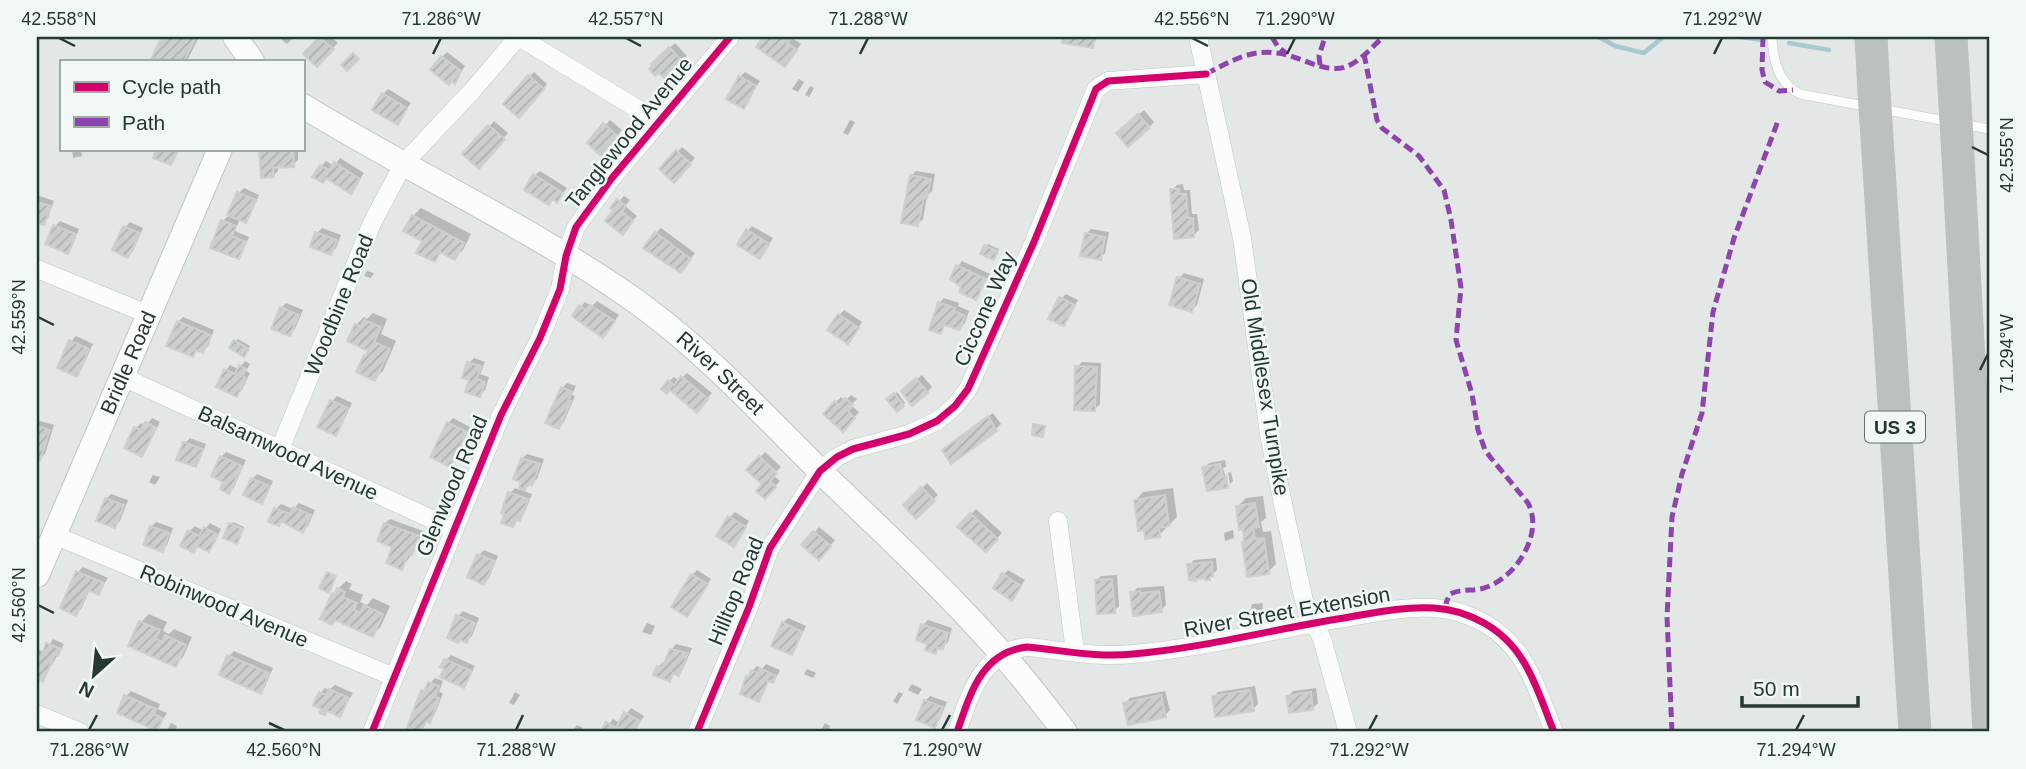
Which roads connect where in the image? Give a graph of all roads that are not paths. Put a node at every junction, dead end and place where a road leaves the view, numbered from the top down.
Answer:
1 (235, 37) edge
2 (519, 37) edge
3 (730, 37) edge
4 (1198, 37) edge
5 (1772, 37) edge
6 (1871, 37) edge
7 (1951, 37) edge
8 (251, 60) edge
9 (1206, 74) junction
10 (304, 107) edge
11 (659, 122) junction
12 (1989, 129) edge
13 (220, 150) edge
14 (404, 163) junction
15 (566, 256) junction
16 (37, 269) edge
17 (150, 315) junction
18 (123, 377) junction
19 (280, 449) junction
20 (820, 471) junction
21 (1058, 521) dead end
22 (453, 529) junction
23 (54, 535) junction
24 (37, 575) edge
25 (1312, 623) junction
26 (1075, 652) junction
27 (1002, 654) junction
28 (394, 677) junction
29 (37, 714) edge
30 (80, 732) edge
31 (372, 732) edge
32 (697, 732) edge
33 (957, 732) edge
34 (1065, 732) edge
35 (1348, 732) edge
36 (1554, 732) edge
37 (1915, 732) edge
38 (1989, 732) edge

1 - 8 main road
2 - 11 street
2 - 14 street, Woodbine Road
3 - 11 street, Tanglewood Avenue
4 - 9 street, Old Middlesex Turnpike
5 - 12 lane
6 - 37 highway, US 3
7 - 38 highway, bridge
9 - 20 street, Ciccone Way
9 - 25 street, Old Middlesex Turnpike
10 - 14 main road, River Street
11 - 15 street, Tanglewood Avenue
13 - 17 main road, Bridle Road
14 - 15 main road, River Street
14 - 19 street, Woodbine Road
15 - 20 main road, River Street
15 - 22 street, Glenwood Road
16 - 17 street
17 - 18 main road, Bridle Road
18 - 19 street, Balsamwood Avenue
18 - 23 main road, Bridle Road
19 - 22 street, Balsamwood Avenue
20 - 27 main road, River Street
20 - 32 street, Hilltop Road
21 - 26 street
22 - 28 street, Glenwood Road
23 - 24 main road, Bridle Road
23 - 28 street, Robinwood Avenue
25 - 26 street, River Street Extension
25 - 35 street, Old Middlesex Turnpike
25 - 36 street, River Street Extension
26 - 27 street, River Street Extension
27 - 33 street
27 - 34 main road, River Street
28 - 31 street, Glenwood Road
29 - 30 street

